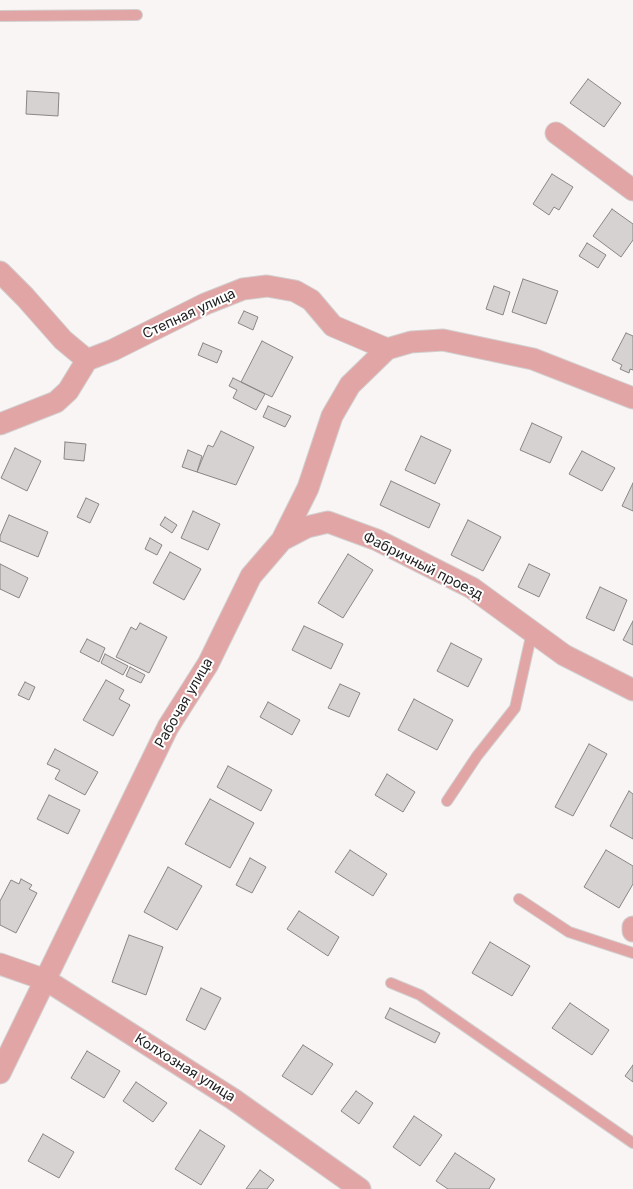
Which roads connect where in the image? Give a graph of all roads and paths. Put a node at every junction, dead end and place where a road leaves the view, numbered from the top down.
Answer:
1 (137, 15) dead end
2 (0, 16) edge
3 (556, 133) dead end
4 (633, 190) edge
5 (0, 272) edge
6 (387, 350) junction
7 (87, 360) junction
8 (633, 398) edge
9 (0, 424) edge
10 (282, 540) junction
11 (532, 632) junction
12 (633, 690) edge
13 (447, 801) dead end
14 (519, 899) dead end
15 (633, 953) edge
16 (0, 964) edge
17 (46, 980) junction
18 (391, 983) dead end
19 (0, 1073) edge
20 (633, 1143) edge
21 (360, 1189) edge

1 - 2 lane
3 - 4 street
5 - 7 street
6 - 7 street, Степная улица
6 - 8 street
6 - 10 street, Рабочая улица
7 - 9 street
10 - 11 street, Фабричный проезд
10 - 17 street, Рабочая улица
11 - 12 street, Фабричный проезд
11 - 13 lane
14 - 15 lane
16 - 17 street, Колхозная улица
17 - 19 street, Рабочая улица
17 - 21 street, Колхозная улица
18 - 20 lane

